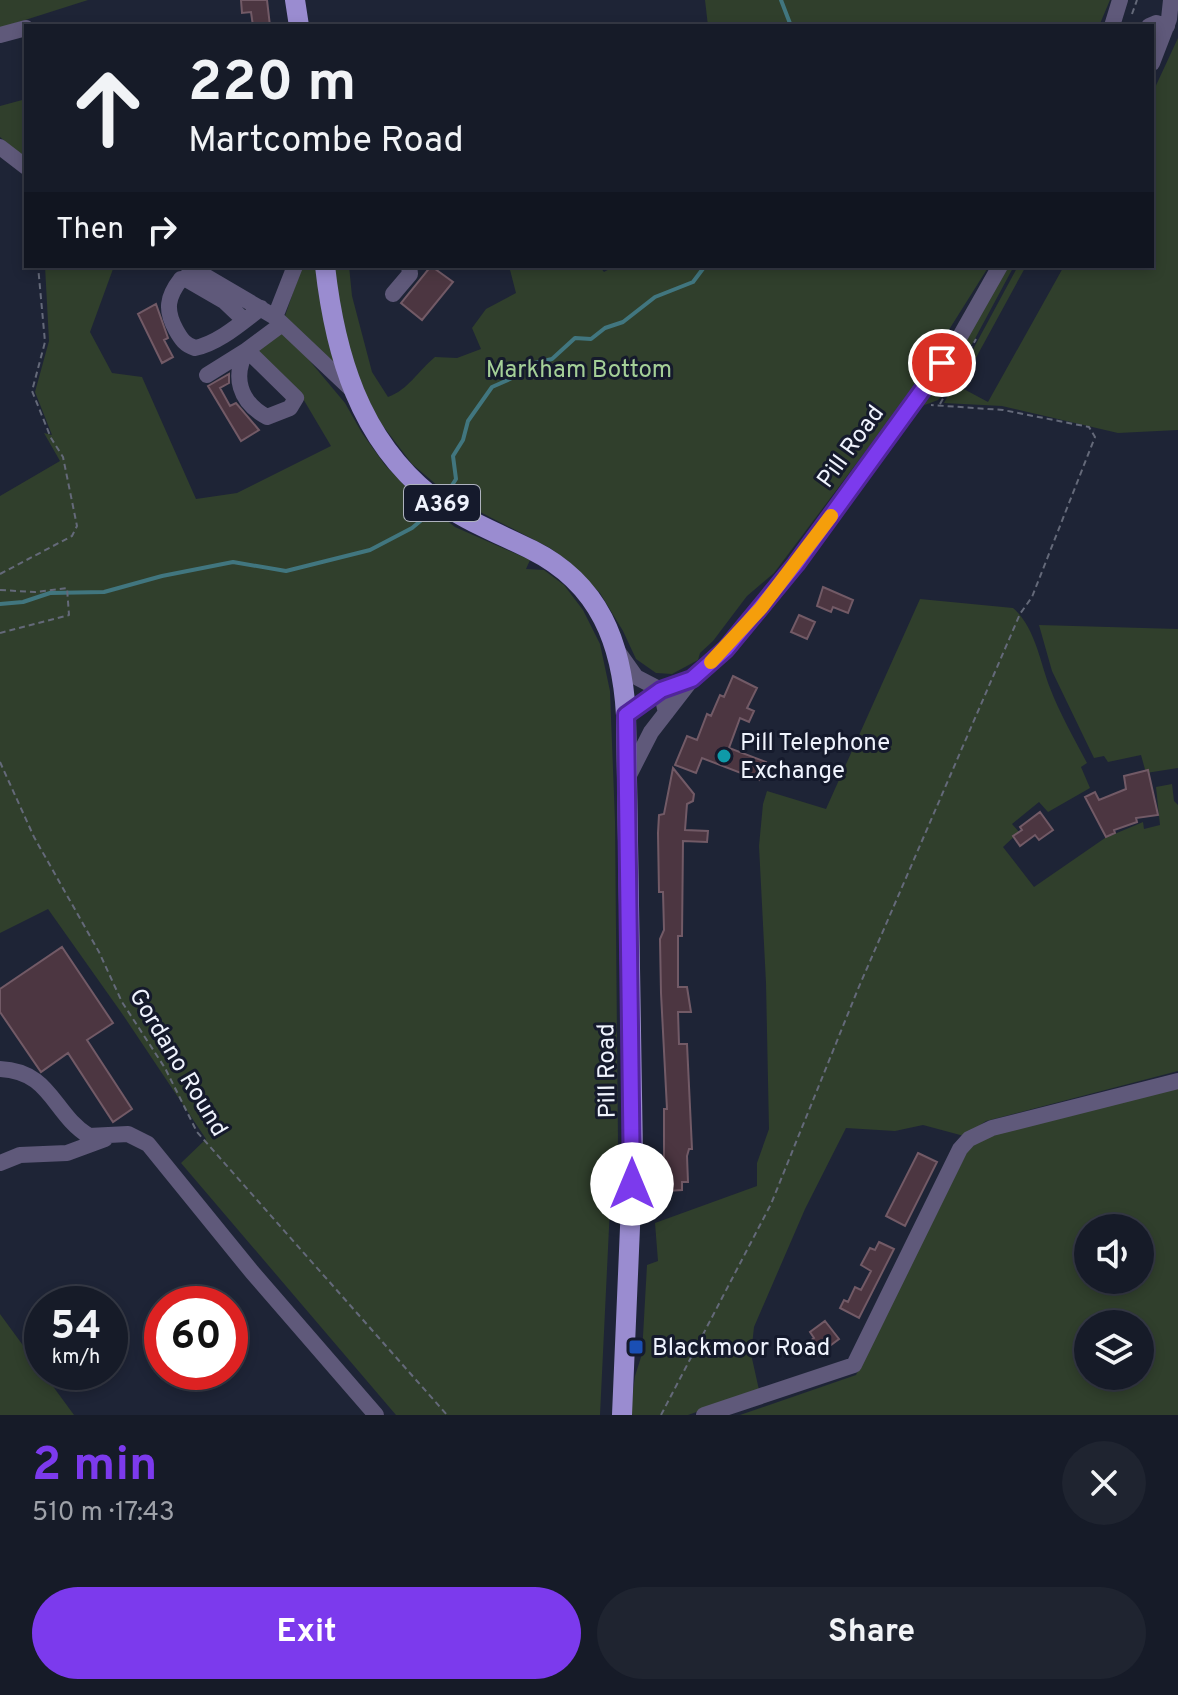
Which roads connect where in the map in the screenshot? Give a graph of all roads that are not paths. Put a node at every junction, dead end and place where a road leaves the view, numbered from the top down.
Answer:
1 (295, 0) edge
2 (1120, 0) edge
3 (1171, 0) edge
4 (299, 24) edge
5 (1113, 24) edge
6 (1154, 24) edge
7 (1167, 26) junction
8 (24, 29) edge
9 (0, 35) edge
10 (1154, 58) edge
11 (0, 147) edge
12 (24, 165) edge
13 (191, 268) edge
14 (294, 268) edge
15 (325, 268) edge
16 (409, 268) edge
17 (999, 268) edge
18 (393, 294) dead end
19 (273, 316) junction
20 (244, 320) junction
21 (207, 375) dead end
22 (351, 389) junction
23 (619, 653) junction
24 (692, 679) junction
25 (661, 690) junction
26 (666, 713) junction
27 (626, 722) junction
28 (651, 732) junction
29 (627, 779) junction
30 (0, 1069) edge
31 (1178, 1081) edge
32 (114, 1135) junction
33 (0, 1163) edge
34 (376, 1415) edge
35 (622, 1415) edge
36 (704, 1415) edge

1 - 4 main road
2 - 5 street
3 - 7 street
6 - 7 street
7 - 10 street
8 - 9 street
11 - 12 street
13 - 19 street
14 - 19 street
15 - 22 main road, A369
16 - 18 street
17 - 24 street, Pill Road
19 - 20 street
19 - 21 street
19 - 22 street
20 - 20 street
22 - 23 main road, A369
23 - 25 street
23 - 27 main road, A369
24 - 25 street, Pill Road
24 - 26 street, Pill Road
25 - 26 street
25 - 27 street, Pill Road
26 - 28 street, Pill Road
27 - 28 street
27 - 29 main road, A369
28 - 29 street, Pill Road
29 - 35 main road, Pill Road / A369
30 - 32 street
31 - 36 street
32 - 33 street
32 - 34 street

